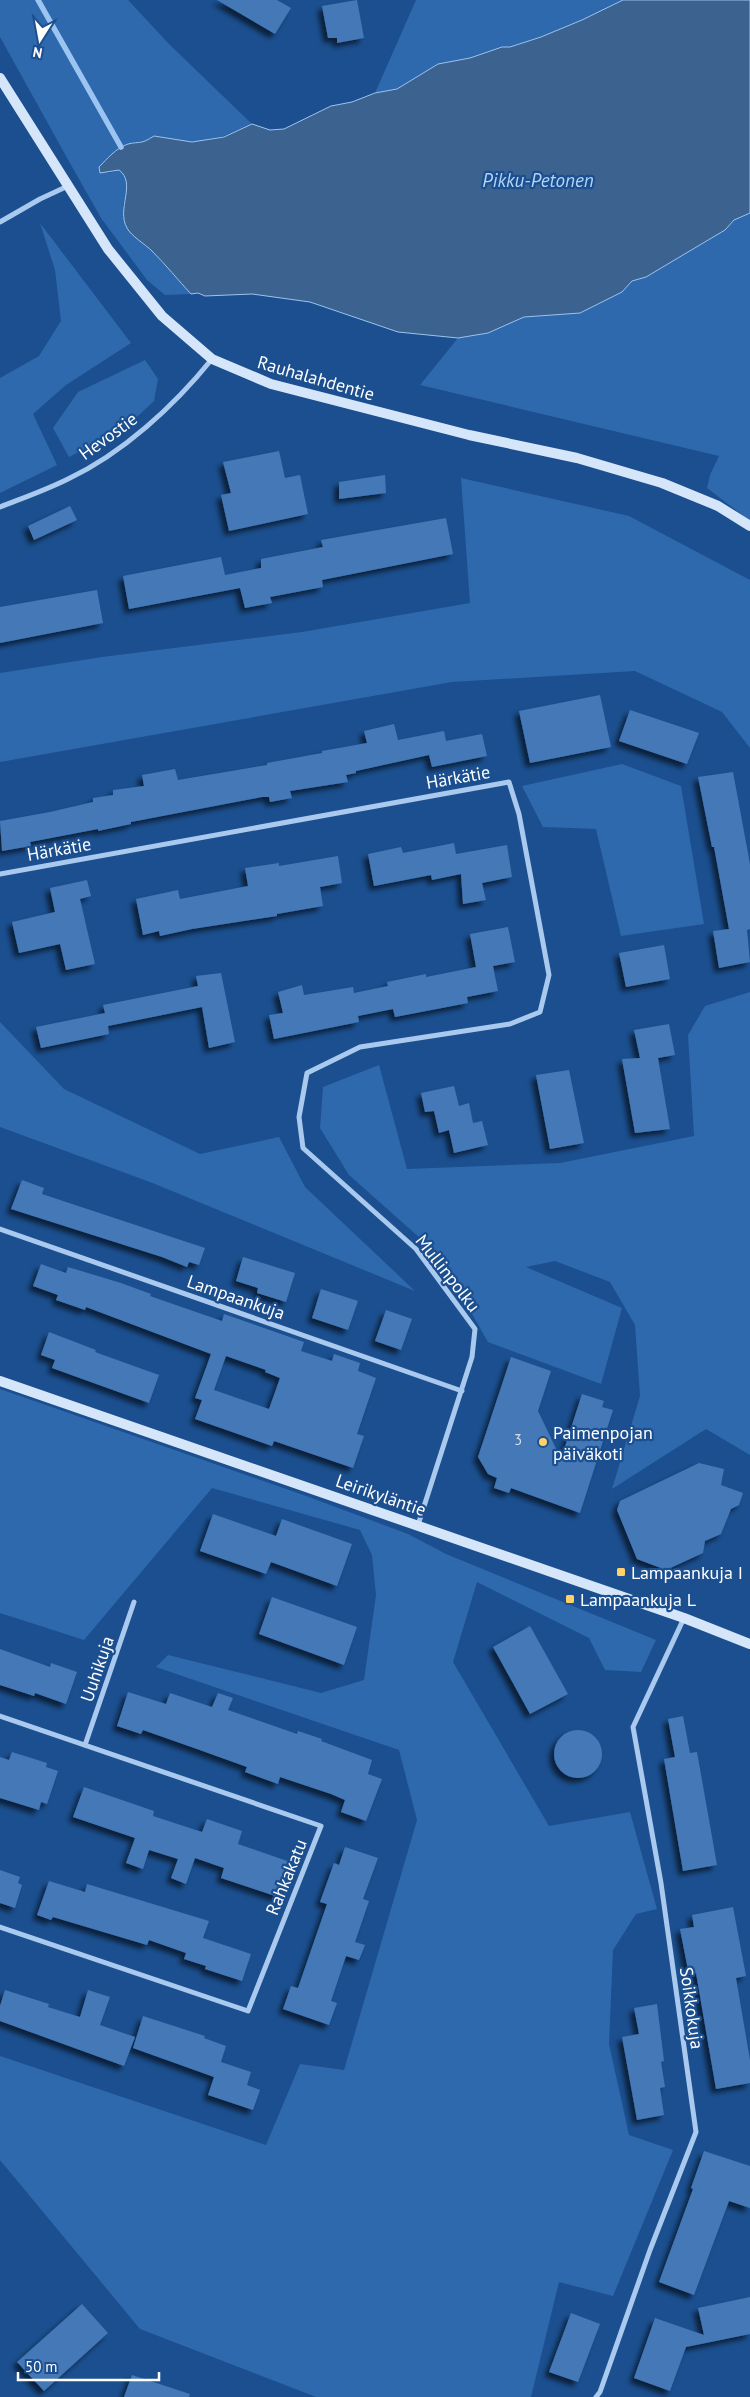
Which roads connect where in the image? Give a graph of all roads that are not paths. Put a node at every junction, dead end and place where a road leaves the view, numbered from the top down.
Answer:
1 (0, 78) edge
2 (68, 186) junction
3 (0, 222) edge
4 (212, 359) junction
5 (0, 507) edge
6 (750, 526) edge
7 (0, 874) edge
8 (307, 1073) joint
9 (0, 1229) edge
10 (0, 1381) edge
11 (462, 1391) junction
12 (418, 1525) junction
13 (134, 1602) dead end
14 (684, 1618) junction
15 (750, 1644) edge
16 (0, 1716) edge
17 (85, 1745) junction
18 (0, 1927) edge
19 (596, 2397) edge

1 - 2 main road, Rauhalahdentie
2 - 3 street
2 - 4 main road, Rauhalahdentie
4 - 5 street, Hevostie
4 - 6 main road, Rauhalahdentie
7 - 8 street, Härkätie
8 - 11 street, Mullinpolku
9 - 11 street, Lampaankuja
10 - 12 main road, Leirikyläntie
11 - 12 street, Mullinpolku
12 - 14 main road, Leirikyläntie
13 - 17 street, Uuhikuja
14 - 15 main road, Leirikyläntie
14 - 19 street, Soikkokuja
16 - 17 street, Rahkakatu
17 - 18 street, Rahkakatu

